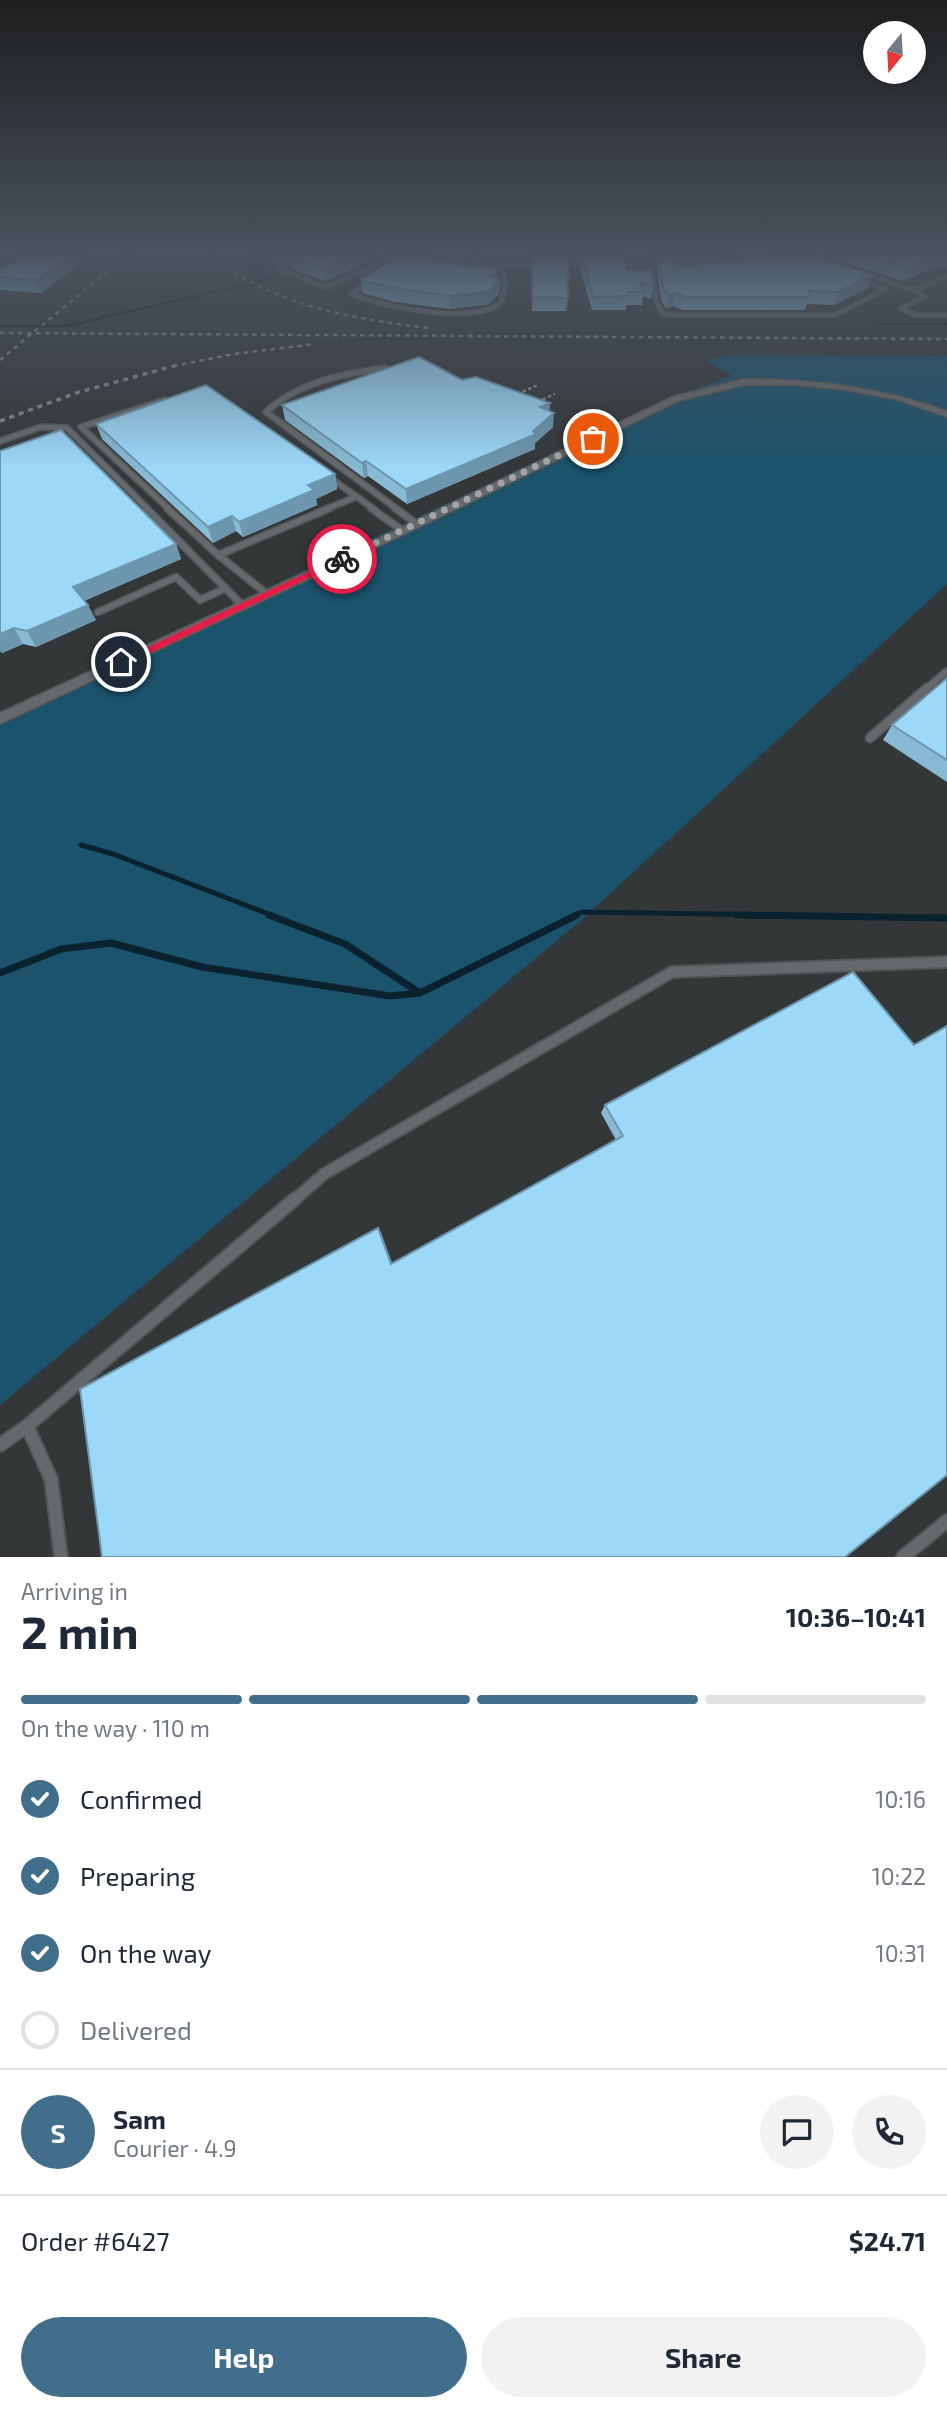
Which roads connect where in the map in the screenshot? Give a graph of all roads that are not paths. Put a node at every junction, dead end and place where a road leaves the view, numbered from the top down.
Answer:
1 (385, 368) edge
2 (178, 395) edge
3 (947, 414) edge
4 (0, 441) edge
5 (323, 472) edge
6 (356, 496) junction
7 (417, 524) junction
8 (403, 531) junction
9 (218, 555) junction
10 (226, 588) junction
11 (267, 594) junction
12 (243, 606) junction
13 (98, 612) dead end
14 (947, 671) edge
15 (0, 719) edge
16 (870, 738) dead end
17 (947, 962) edge
18 (27, 1426) junction
19 (0, 1445) edge
20 (947, 1521) edge
21 (61, 1557) edge
22 (903, 1557) edge

1 - 7 lane
2 - 9 lane
3 - 7 street
4 - 10 lane
5 - 6 lane
6 - 8 lane
6 - 9 lane
7 - 8 street
8 - 11 street
9 - 11 lane
10 - 12 lane
10 - 13 lane
11 - 12 street
12 - 15 street
14 - 16 lane
17 - 18 lane
18 - 19 lane
18 - 21 lane
20 - 22 lane

